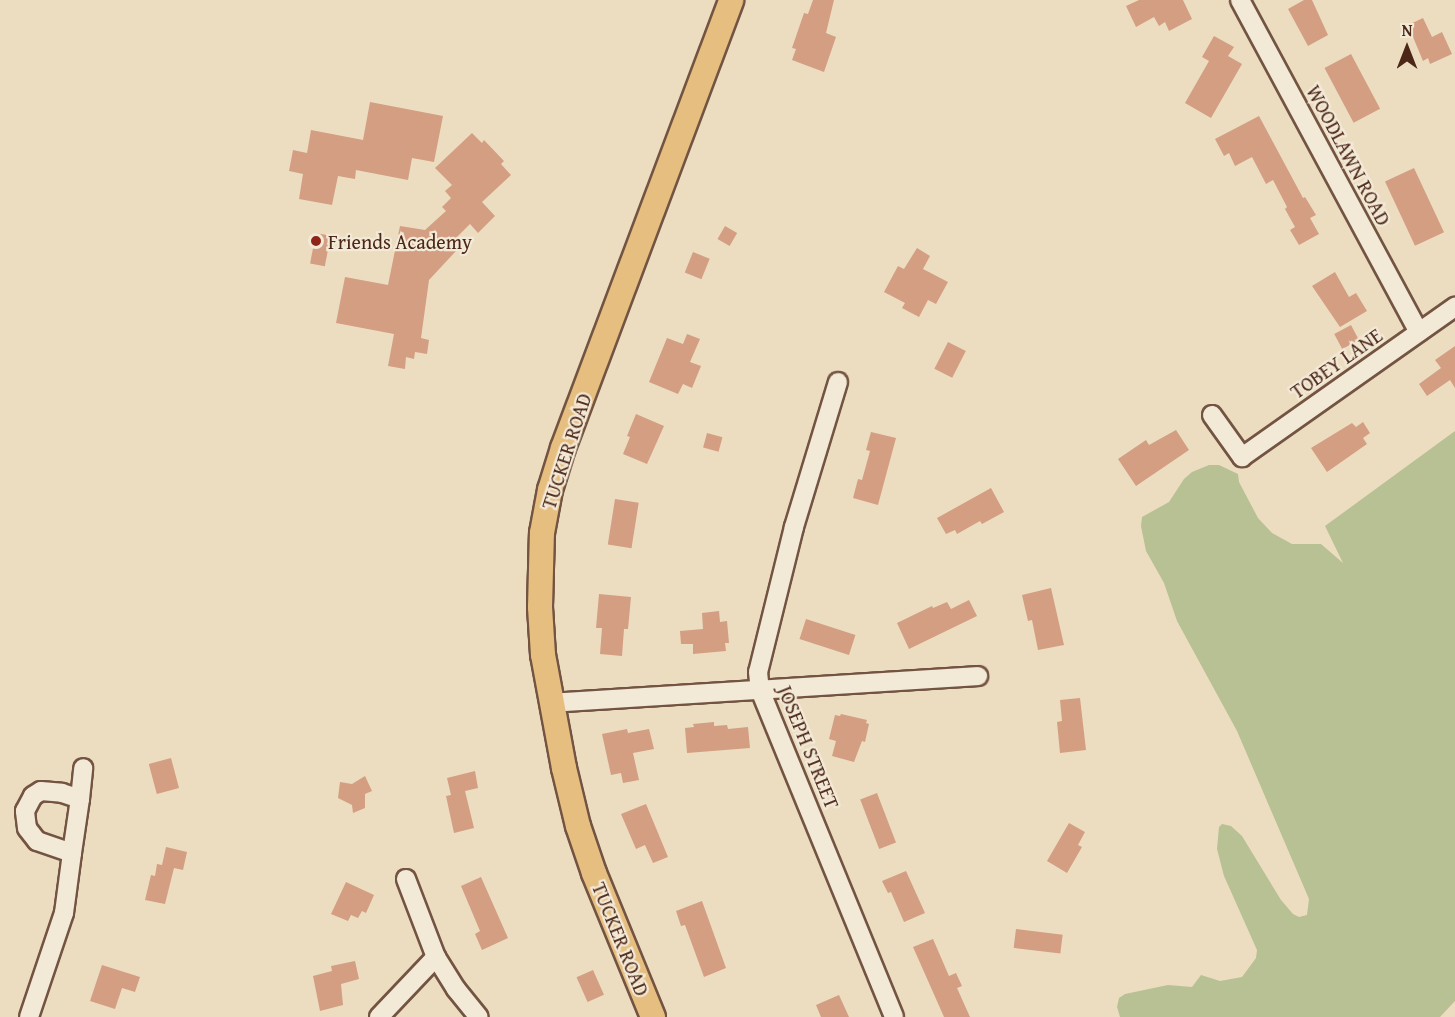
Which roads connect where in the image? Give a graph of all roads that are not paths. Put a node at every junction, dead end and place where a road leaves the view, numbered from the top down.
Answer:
1 (731, 0) edge
2 (1240, 0) edge
3 (1455, 307) edge
4 (1419, 332) junction
5 (838, 382) dead end
6 (1212, 415) dead end
7 (978, 676) dead end
8 (760, 690) junction
9 (550, 703) junction
10 (83, 768) dead end
11 (80, 799) junction
12 (72, 853) junction
13 (406, 879) dead end
14 (436, 957) junction
15 (29, 1017) edge
16 (379, 1017) edge
17 (479, 1017) edge
18 (653, 1017) edge
19 (894, 1017) edge

1 - 9 main road, TUCKER ROAD
2 - 4 street, WOODLAWN ROAD
3 - 4 street, TOBEY LANE
4 - 6 street, TOBEY LANE
5 - 8 street, JOSEPH STREET
7 - 8 street
8 - 9 street
8 - 19 street, JOSEPH STREET
9 - 18 main road, TUCKER ROAD
10 - 11 street
11 - 12 street
11 - 12 street
12 - 15 street
13 - 14 street
14 - 16 street
14 - 17 street

